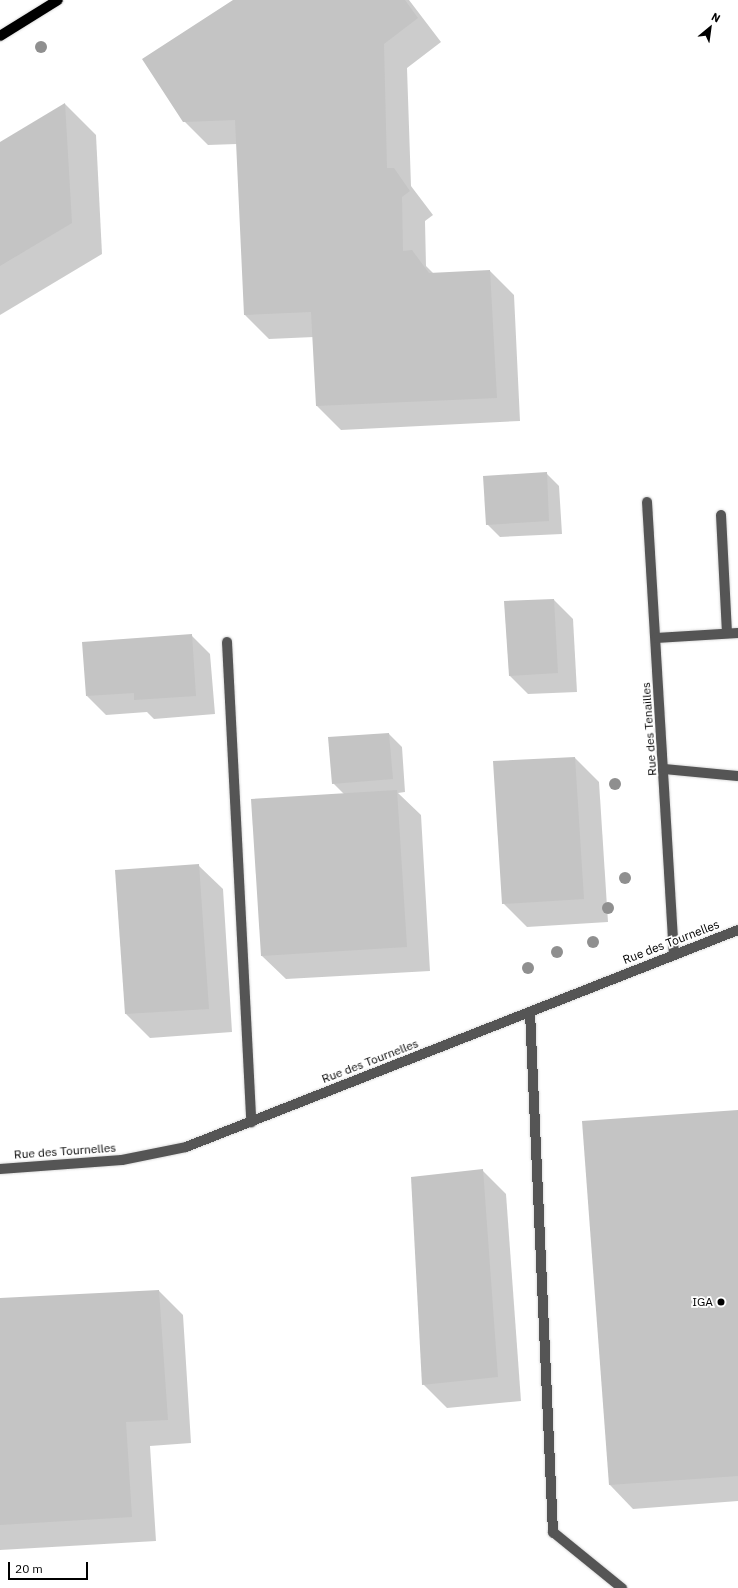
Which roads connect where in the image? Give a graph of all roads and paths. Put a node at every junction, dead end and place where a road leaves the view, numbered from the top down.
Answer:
1 (58, 0) edge
2 (0, 36) edge
3 (647, 502) dead end
4 (721, 515) dead end
5 (727, 633) junction
6 (738, 633) edge
7 (656, 638) junction
8 (227, 642) dead end
9 (664, 770) junction
10 (738, 776) edge
11 (738, 930) edge
12 (674, 954) junction
13 (530, 1012) junction
14 (251, 1122) junction
15 (0, 1169) edge
16 (622, 1588) edge

1 - 2 main road
3 - 7 street, Rue des Tenailles
4 - 5 street
5 - 6 street
5 - 7 street
7 - 9 street, Rue des Tenailles
8 - 14 street
9 - 10 street
9 - 12 street, Rue des Tenailles
11 - 12 street, Rue des Tournelles
12 - 13 street, Rue des Tournelles
13 - 14 street, Rue des Tournelles
13 - 16 street
14 - 15 street, Rue des Tournelles

